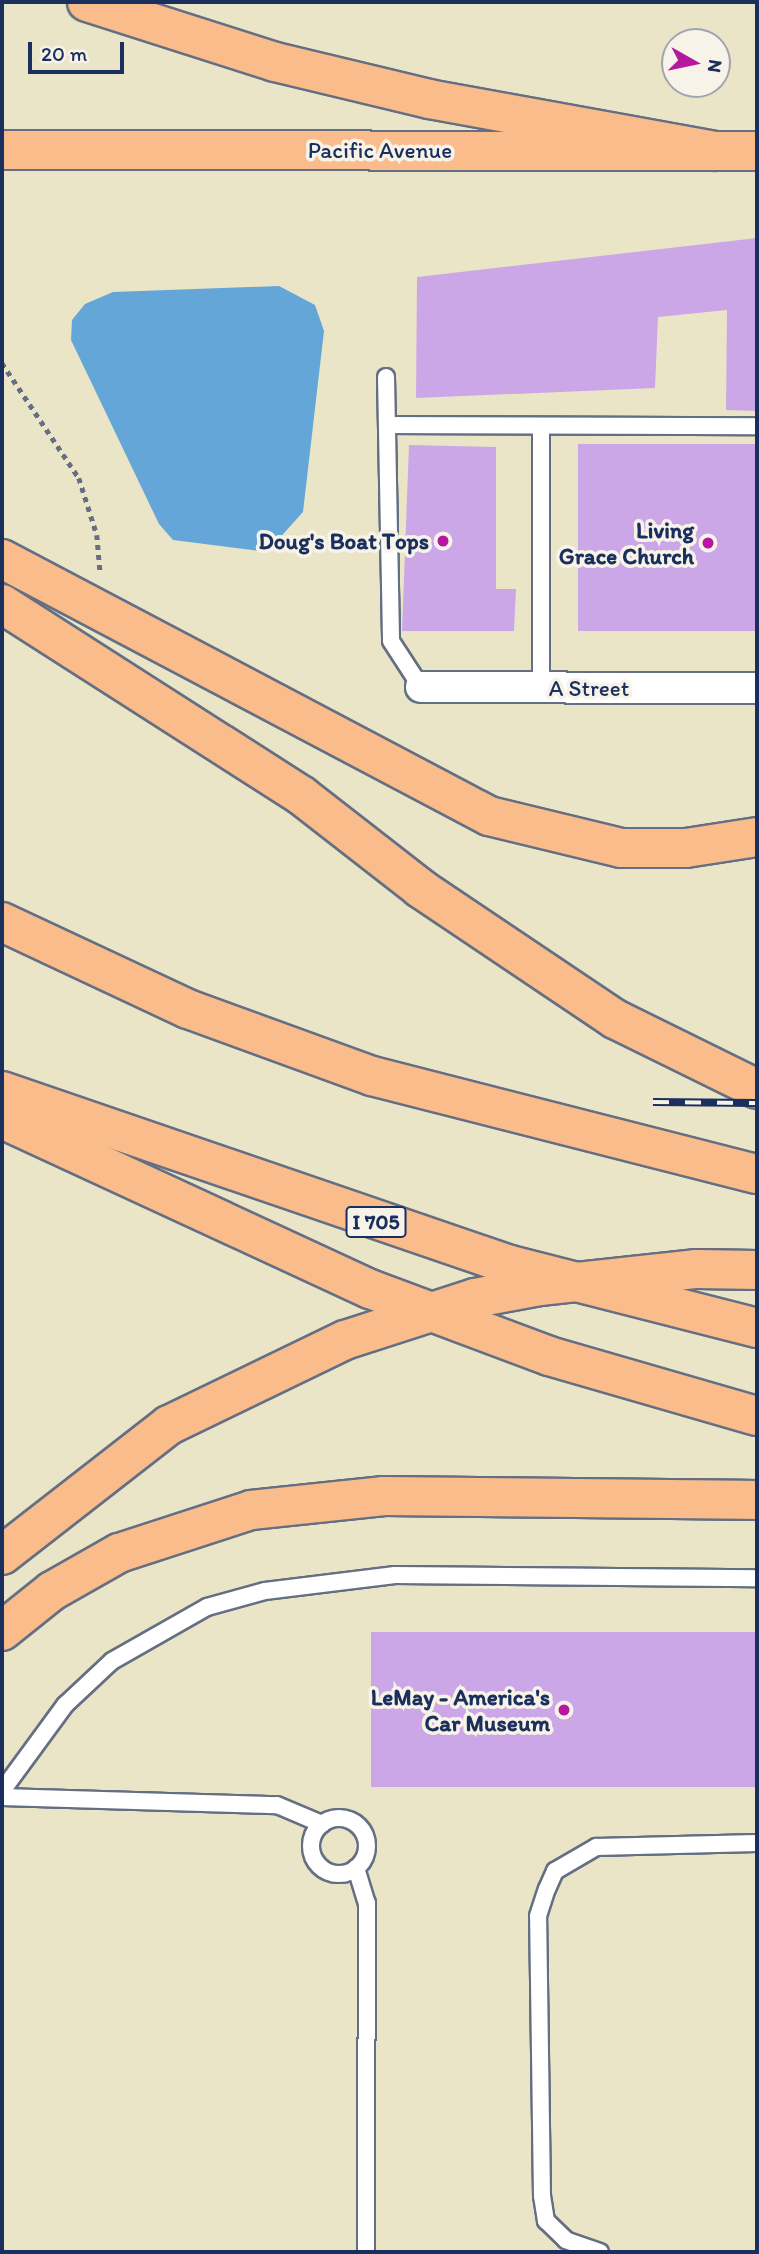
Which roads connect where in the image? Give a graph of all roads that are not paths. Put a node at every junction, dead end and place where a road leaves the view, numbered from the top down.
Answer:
1 (87, 2) edge
2 (2, 150) edge
3 (714, 151) junction
4 (757, 151) edge
5 (386, 377) dead end
6 (387, 425) junction
7 (541, 426) junction
8 (757, 426) edge
9 (2, 559) edge
10 (2, 604) edge
11 (421, 687) joint
12 (541, 688) junction
13 (757, 688) edge
14 (757, 837) edge
15 (2, 922) edge
16 (757, 1089) edge
17 (2, 1091) edge
18 (2, 1119) edge
19 (757, 1174) edge
20 (757, 1269) edge
21 (757, 1328) edge
22 (757, 1416) edge
23 (757, 1500) edge
24 (2, 1555) edge
25 (757, 1578) edge
26 (2, 1631) edge
27 (2, 1794) edge
28 (322, 1824) junction
29 (757, 1843) edge
30 (356, 1868) junction
31 (366, 2252) edge
32 (600, 2252) edge

1 - 3 main road
2 - 3 main road, Pacific Avenue
3 - 4 main road, Pacific Avenue
5 - 6 lane
6 - 7 lane
6 - 11 lane
7 - 8 lane
7 - 12 lane
9 - 14 main road
10 - 16 main road
11 - 12 street, A Street
12 - 13 street, A Street
15 - 19 main road
17 - 21 main road, I 705
18 - 22 main road
20 - 24 main road
23 - 26 main road
25 - 27 lane
27 - 28 lane
28 - 30 lane
28 - 30 lane
29 - 32 lane
30 - 31 lane

